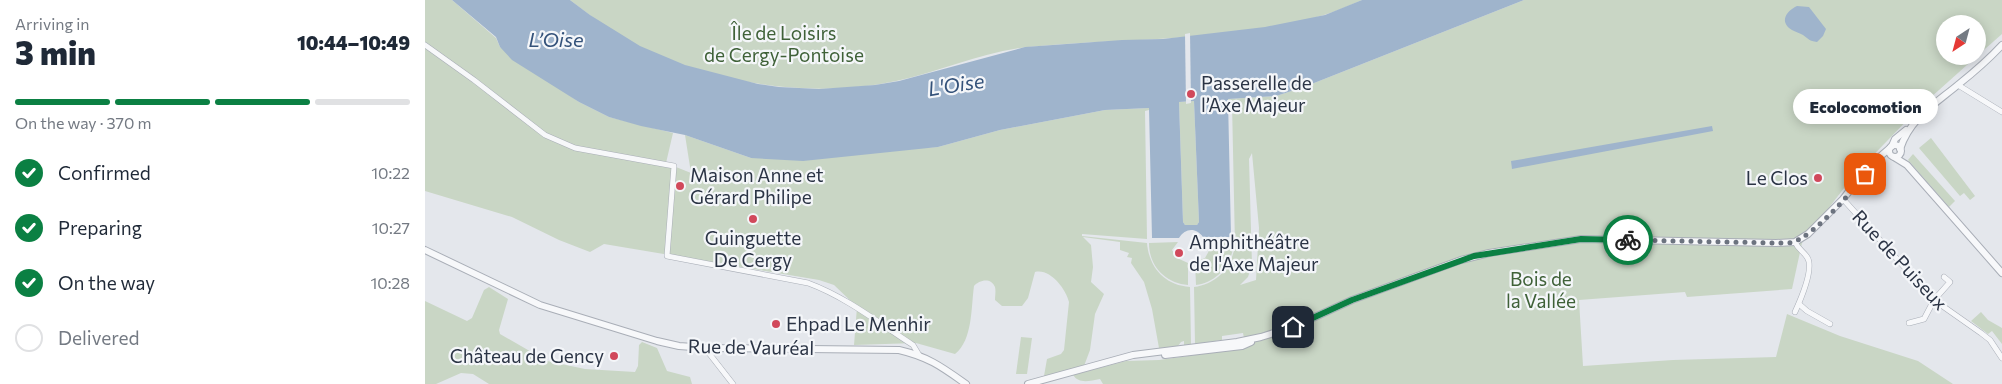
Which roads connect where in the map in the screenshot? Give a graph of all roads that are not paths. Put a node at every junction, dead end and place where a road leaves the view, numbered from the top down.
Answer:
1 (425, 45) edge
2 (2002, 45) edge
3 (1957, 86) junction
4 (2002, 112) edge
5 (1909, 128) junction
6 (1891, 147) junction
7 (1901, 150) junction
8 (1893, 157) junction
9 (1877, 160) junction
10 (1907, 165) junction
11 (1843, 199) junction
12 (1795, 242) junction
13 (425, 250) edge
14 (2002, 272) edge
15 (1944, 278) dead end
16 (1934, 300) junction
17 (1799, 304) junction
18 (1795, 312) dead end
19 (1909, 323) dead end
20 (1830, 324) dead end
21 (707, 348) junction
22 (919, 354) junction
23 (2002, 358) edge
24 (733, 384) edge
25 (966, 384) edge
26 (1028, 384) edge

1 - 22 street
2 - 3 street
3 - 4 street
3 - 5 street
5 - 6 street
5 - 7 street
6 - 7 street
6 - 8 street
6 - 9 street
7 - 8 street
7 - 10 street
8 - 9 street
8 - 10 street
9 - 11 street
10 - 14 street
11 - 12 street
11 - 16 street, Rue de Puiseux
12 - 17 street
12 - 26 street
13 - 21 street, Rue de Vauréal
15 - 16 street
16 - 19 street
16 - 23 street, Rue de Puiseux
17 - 18 street
17 - 20 street
21 - 22 street, Rue de Vauréal
21 - 24 street
22 - 25 street, Rue de Vauréal

